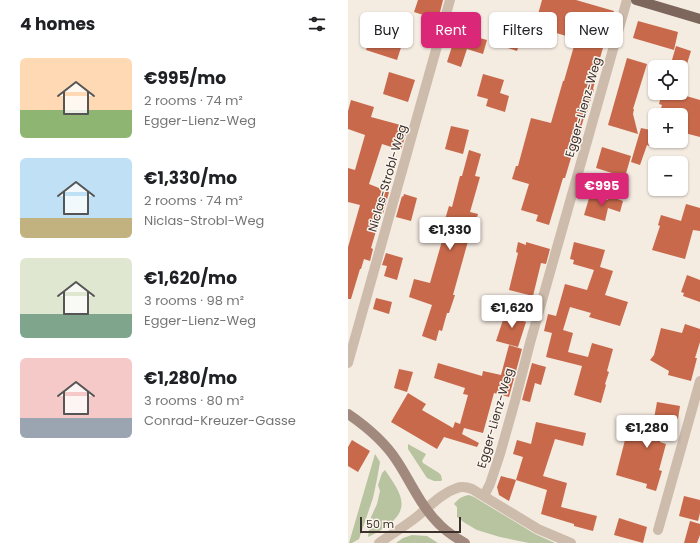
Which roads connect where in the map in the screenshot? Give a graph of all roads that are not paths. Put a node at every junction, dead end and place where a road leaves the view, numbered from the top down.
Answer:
1 (450, 0) edge
2 (627, 0) edge
3 (636, 0) edge
4 (700, 19) edge
5 (348, 363) edge
6 (700, 381) edge
7 (348, 414) edge
8 (484, 496) junction
9 (426, 509) junction
10 (658, 530) dead end
11 (379, 543) edge
12 (465, 543) edge
13 (571, 543) edge

1 - 5 street, Niclas-Strobl-Weg
2 - 8 street, Egger-Lienz-Weg
3 - 4 main road
6 - 10 street
7 - 9 main road
8 - 9 street
8 - 13 street
9 - 11 street
9 - 12 main road

